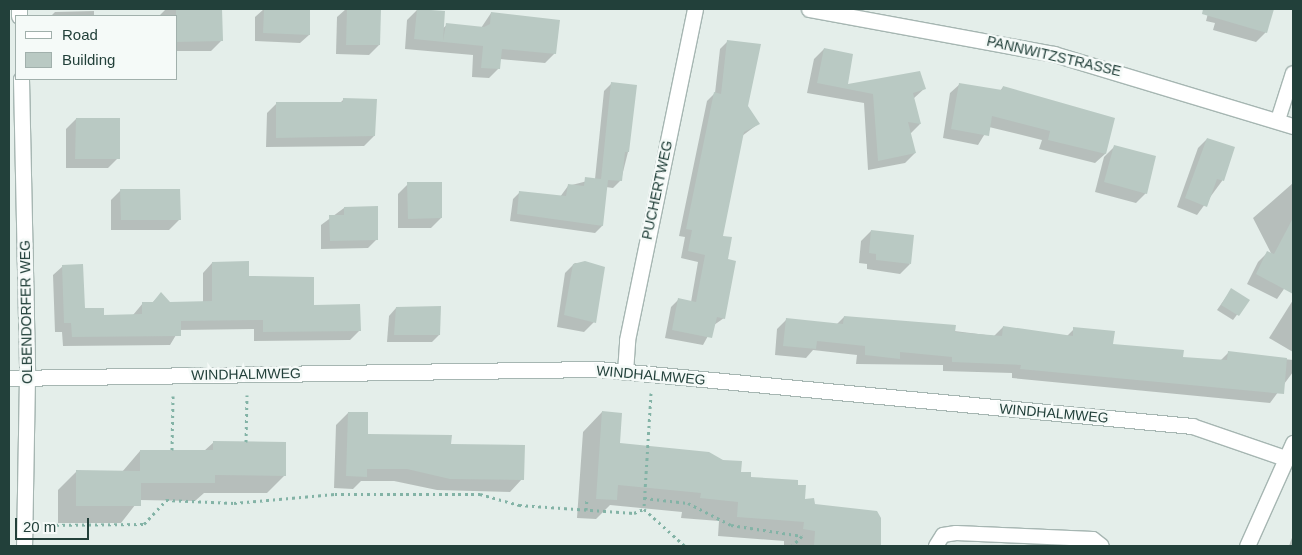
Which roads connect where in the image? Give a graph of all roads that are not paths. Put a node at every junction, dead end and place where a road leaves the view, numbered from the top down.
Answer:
1 (695, 9) edge
2 (809, 9) edge
3 (1293, 73) edge
4 (21, 80) edge
5 (1278, 120) junction
6 (1293, 126) edge
7 (625, 372) junction
8 (27, 377) junction
9 (9, 378) edge
10 (1293, 443) edge
11 (1285, 458) junction
12 (24, 546) edge
13 (936, 546) edge
14 (1102, 546) edge
15 (1247, 546) edge

1 - 7 street, PUCHERTWEG
2 - 5 street, PANNWITZSTRASSE
3 - 5 lane
4 - 8 street, OLBENDORFER WEG
5 - 6 street, PANNWITZSTRASSE
7 - 8 street, WINDHALMWEG
7 - 11 street, WINDHALMWEG
8 - 9 street, WINDHALMWEG
8 - 12 street, OLBENDORFER WEG
10 - 11 street
11 - 15 street
13 - 14 lane

